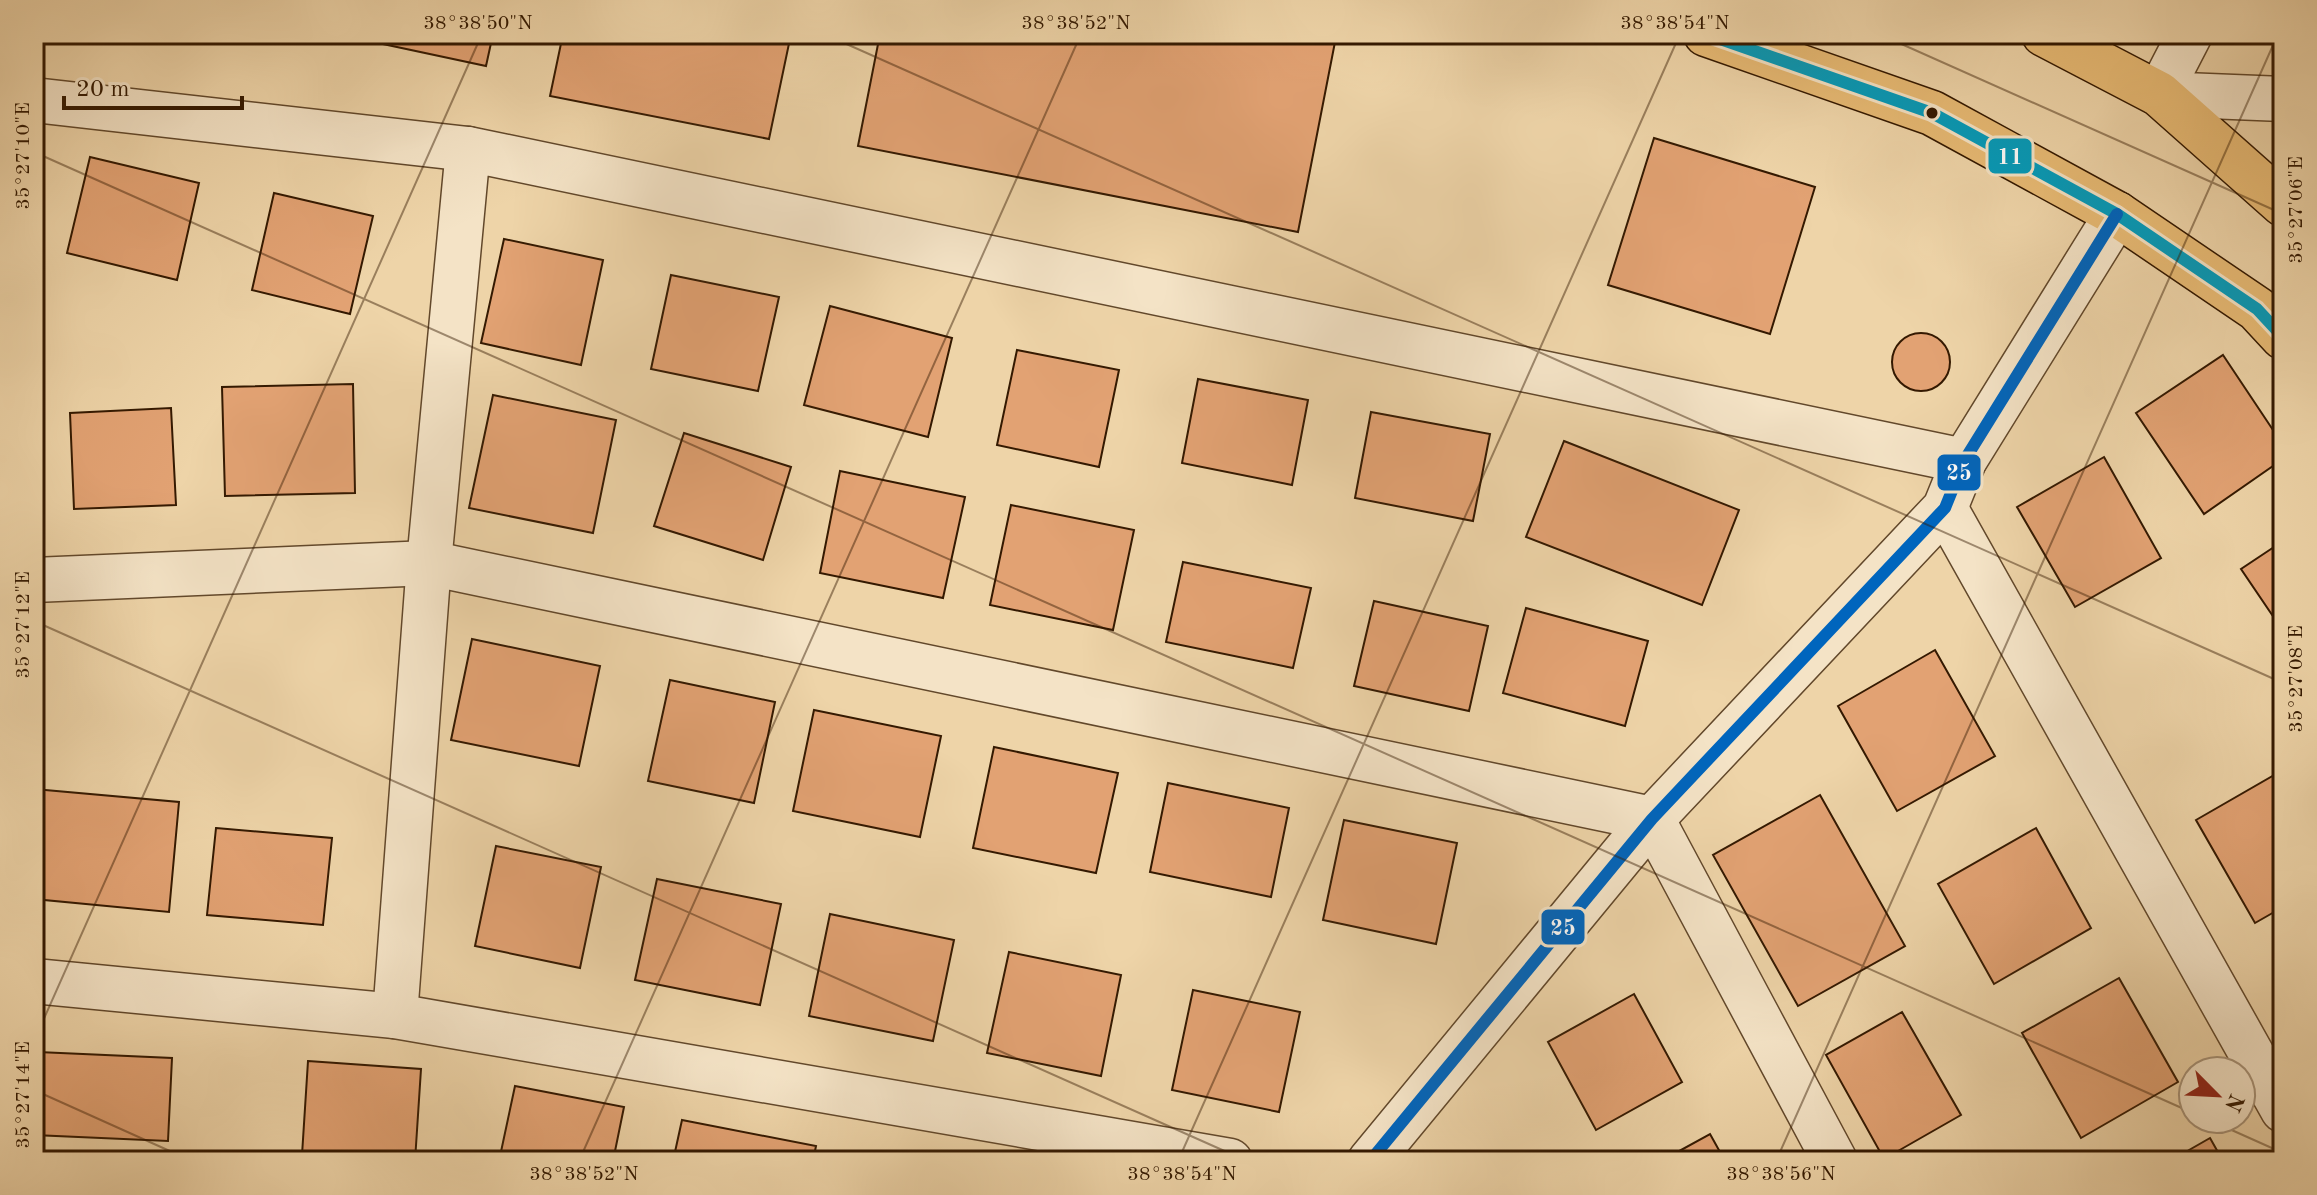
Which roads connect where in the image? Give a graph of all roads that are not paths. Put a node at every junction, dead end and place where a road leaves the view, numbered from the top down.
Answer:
1 (1706, 34) edge
2 (2044, 34) edge
3 (2190, 34) edge
4 (2159, 94) junction
5 (2283, 99) edge
6 (34, 100) edge
7 (468, 149) junction
8 (2283, 204) edge
9 (2117, 214) junction
10 (2283, 337) edge
11 (1964, 461) junction
12 (1945, 508) junction
13 (429, 563) junction
14 (34, 580) edge
15 (1652, 819) junction
16 (34, 981) edge
17 (395, 1016) junction
18 (2283, 1110) edge
19 (1230, 1161) edge
20 (1370, 1161) edge
21 (1835, 1161) edge

1 - 9 main road
2 - 4 main road
3 - 4 street
4 - 5 street
4 - 8 main road
6 - 7 street
7 - 11 street
7 - 13 street
9 - 10 main road
9 - 11 street
11 - 12 street
12 - 15 street
12 - 18 street
13 - 14 street
13 - 15 street
13 - 17 street
15 - 20 street
15 - 21 street
16 - 17 street
17 - 19 street

